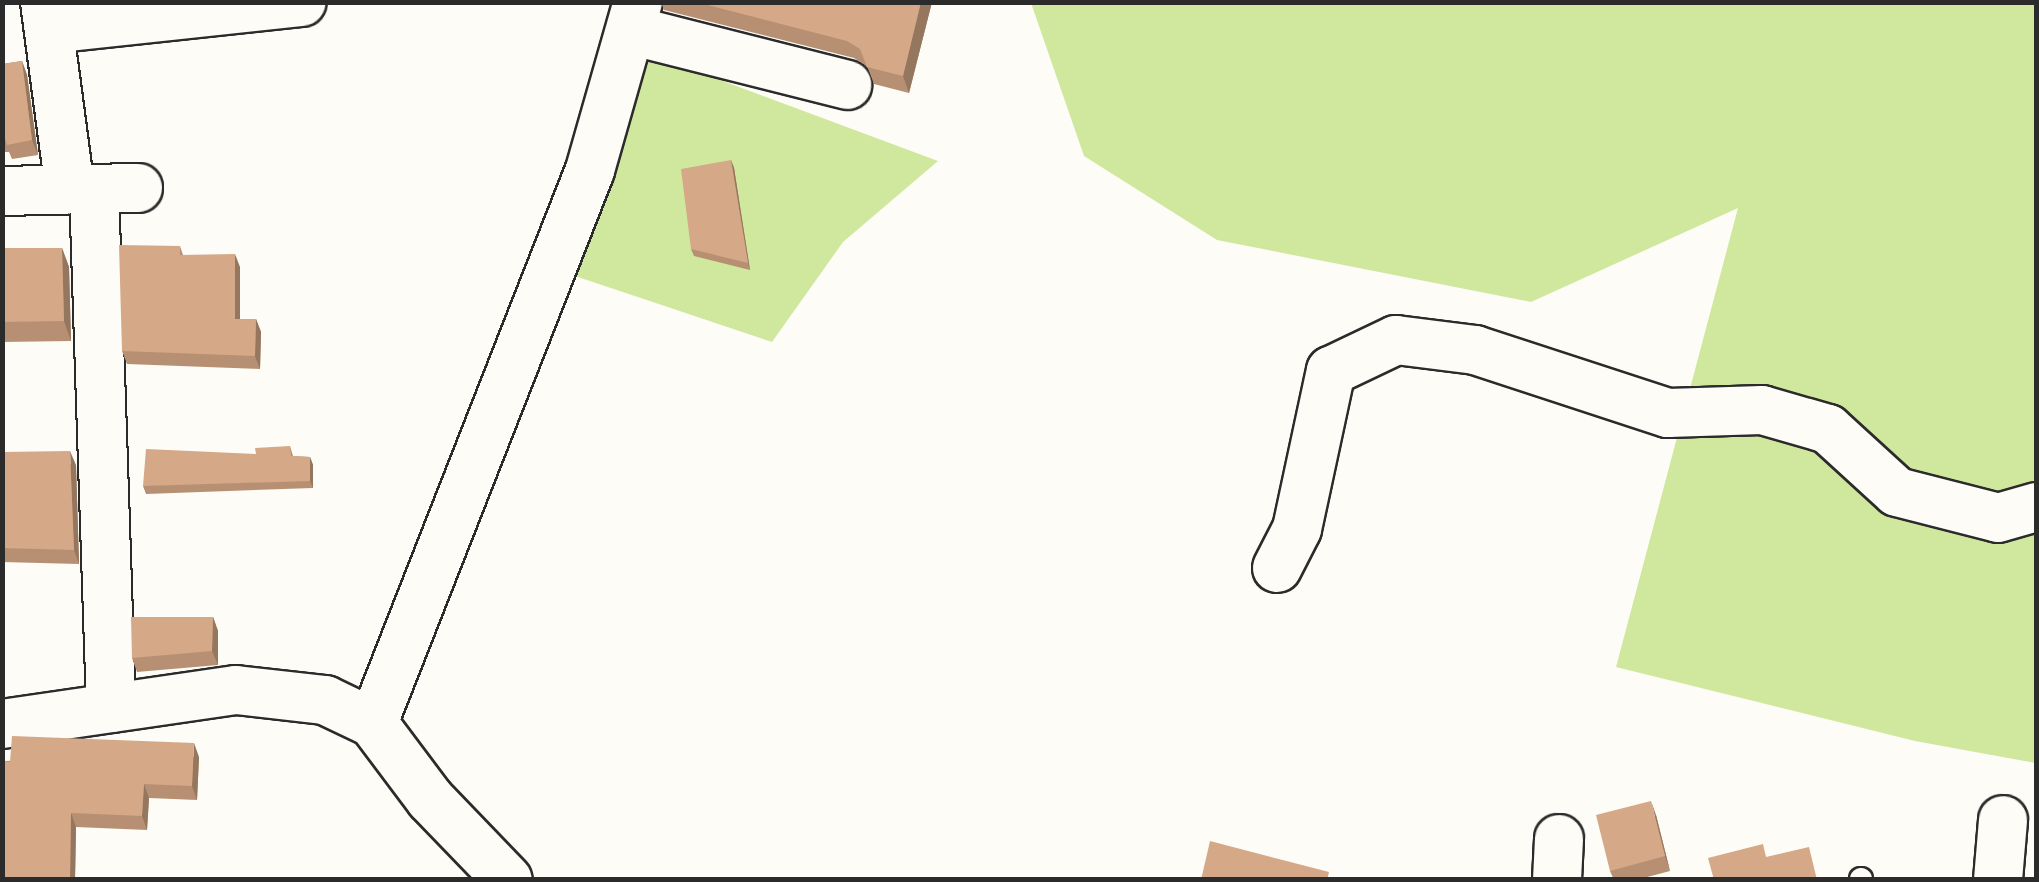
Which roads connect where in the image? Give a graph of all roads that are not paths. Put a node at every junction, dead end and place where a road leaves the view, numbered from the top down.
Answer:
1 (302, 2) edge
2 (47, 16) edge
3 (636, 17) edge
4 (846, 85) dead end
5 (101, 189) junction
6 (2, 191) edge
7 (2036, 507) edge
8 (1277, 568) dead end
9 (111, 708) junction
10 (373, 723) junction
11 (2, 724) edge
12 (2003, 820) dead end
13 (508, 880) edge
14 (1998, 880) edge

1 - 2 street
2 - 5 street
3 - 4 street
3 - 10 street
5 - 6 street
5 - 9 street
7 - 8 street
9 - 10 street
9 - 11 street
10 - 13 street
12 - 14 street

